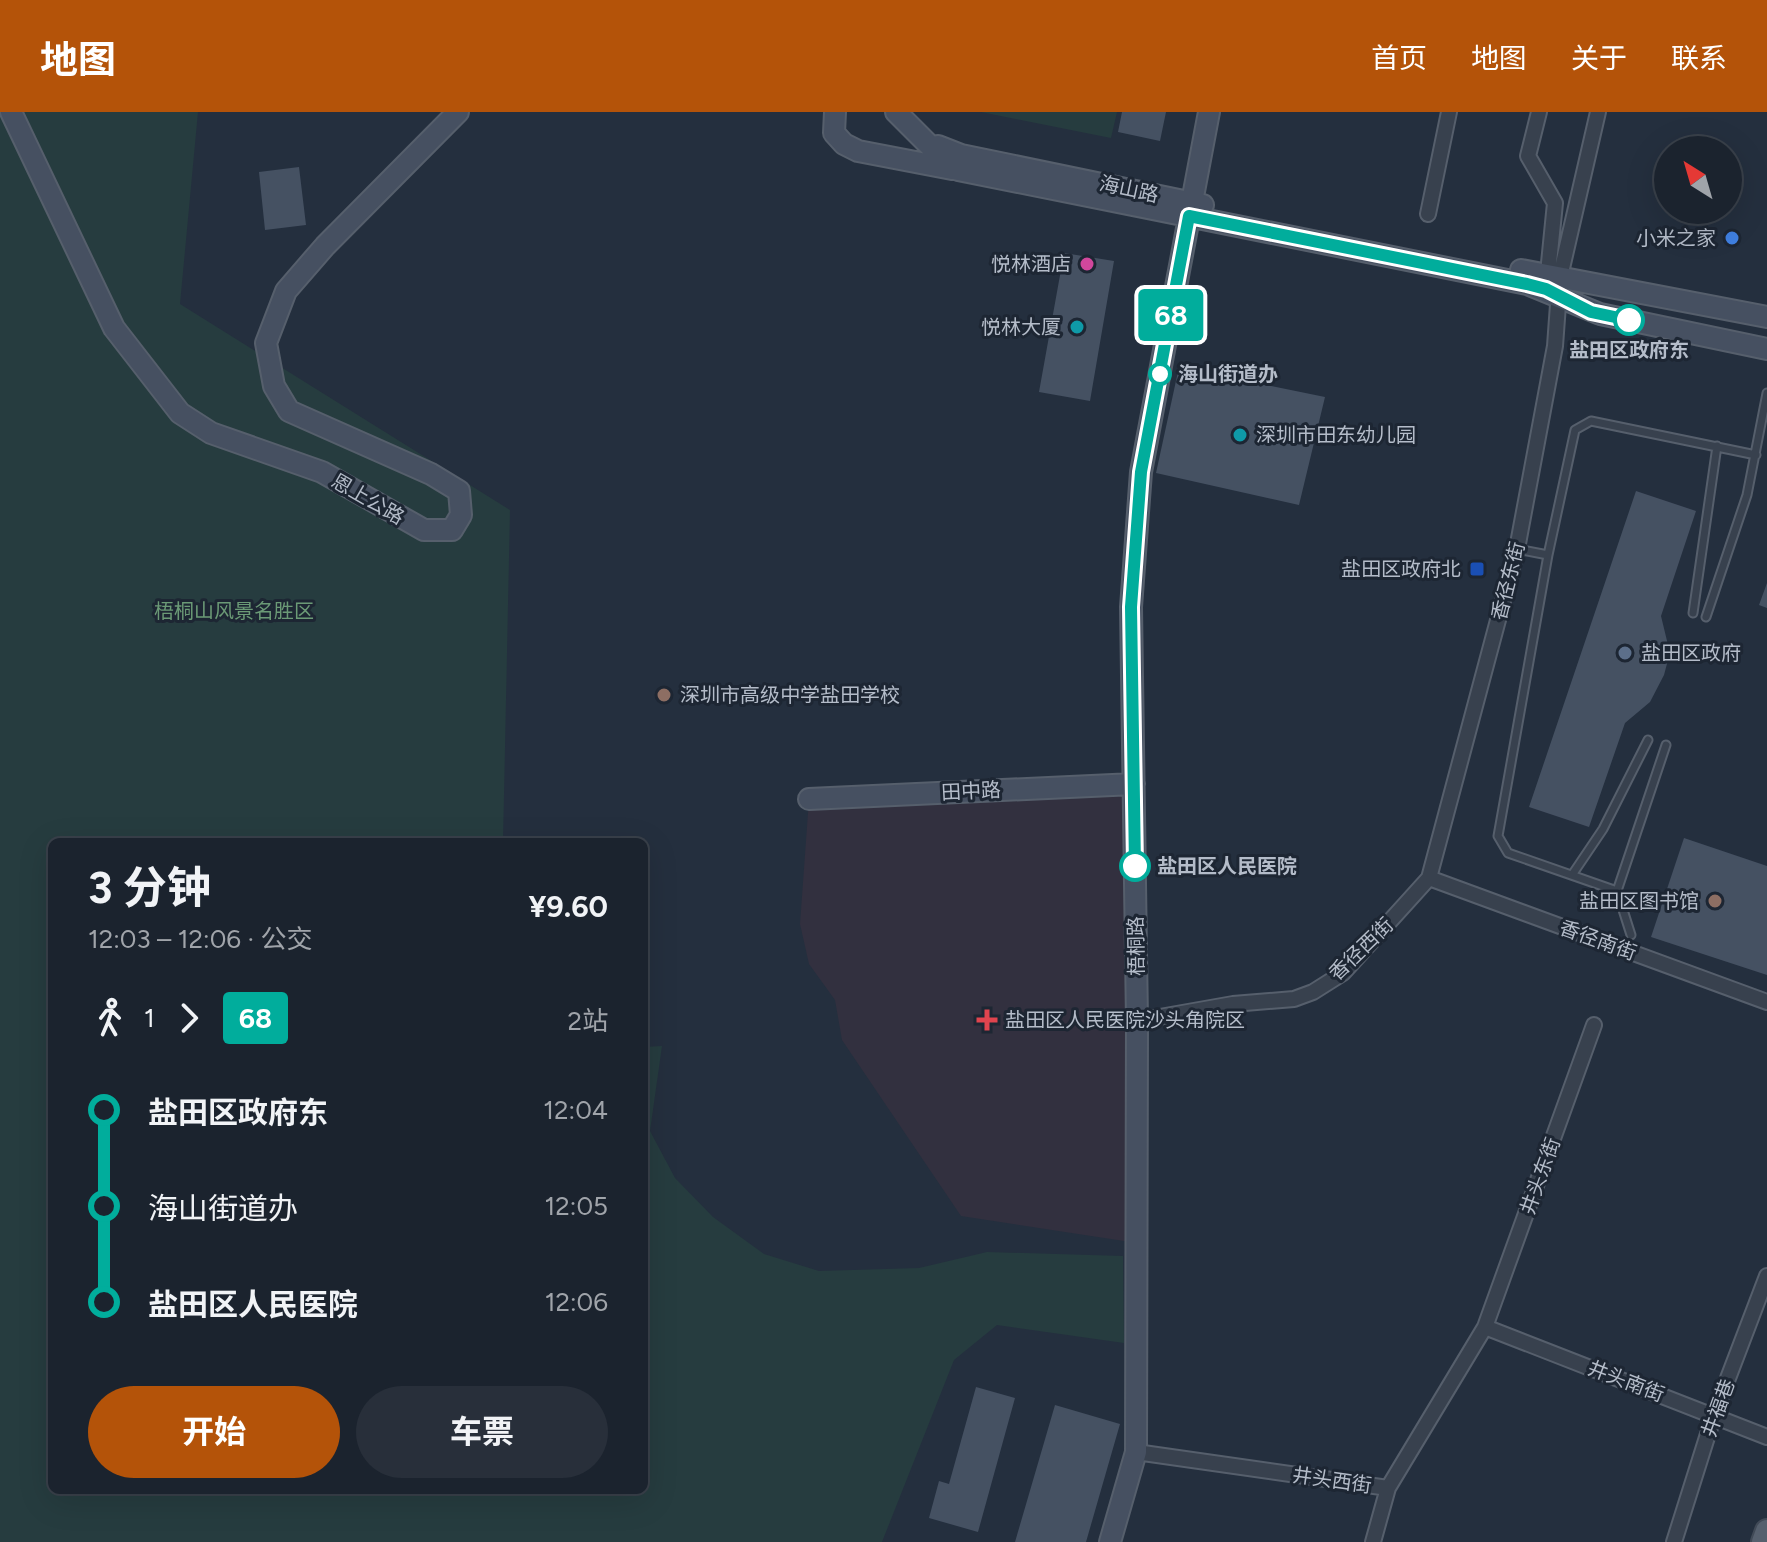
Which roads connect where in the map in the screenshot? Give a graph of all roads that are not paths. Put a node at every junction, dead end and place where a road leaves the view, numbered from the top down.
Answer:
1 (11, 112) edge
2 (458, 112) edge
3 (835, 112) edge
4 (1209, 112) edge
5 (1449, 112) edge
6 (1539, 112) edge
7 (1598, 112) edge
8 (899, 116) edge
9 (958, 170) junction
10 (1191, 209) junction
11 (1428, 214) dead end
12 (1553, 284) junction
13 (1767, 317) edge
14 (1767, 349) edge
15 (1767, 393) edge
16 (1717, 446) junction
17 (1756, 455) junction
18 (1517, 549) junction
19 (1548, 555) junction
20 (1693, 613) dead end
21 (1706, 617) dead end
22 (1648, 740) dead end
23 (1666, 745) dead end
24 (1134, 784) junction
25 (809, 799) dead end
26 (1572, 875) junction
27 (1429, 878) junction
28 (1617, 891) junction
29 (1631, 935) dead end
30 (1767, 1002) edge
31 (1137, 1021) junction
32 (1594, 1025) dead end
33 (1767, 1276) edge
34 (1485, 1327) junction
35 (1714, 1415) junction
36 (1767, 1437) edge
37 (1136, 1452) junction
38 (1388, 1488) junction
39 (1767, 1531) edge
40 (1110, 1542) edge
41 (1373, 1542) edge
42 (1674, 1542) edge
43 (1763, 1542) edge

1 - 2 street, 恩上公路
3 - 9 street, 海山路
4 - 10 street, 梧桐路
5 - 11 street
6 - 12 street
7 - 12 street
8 - 9 street, 海山路
8 - 10 street, 海山路
9 - 10 street, 海山路
10 - 12 street, 海山路
10 - 24 street, 梧桐路
12 - 13 street, 海山路
12 - 14 street, 海山路
12 - 18 street, 香径东街
15 - 17 lane
16 - 17 lane
16 - 19 lane
16 - 20 lane
17 - 21 lane
18 - 19 lane
18 - 27 street, 香径东街
19 - 26 lane
22 - 26 lane
23 - 28 lane
24 - 25 street, 田中路
24 - 31 street, 梧桐路
26 - 28 lane
27 - 30 street, 香径南街
27 - 31 street, 香径西街
28 - 29 lane
31 - 37 street, 梧桐路
32 - 34 street, 井头东街
33 - 35 street, 井福巷
34 - 35 street, 井头南街
34 - 38 street, 井头西街
35 - 36 street, 井头南街
35 - 42 street, 井福巷
37 - 38 street, 井头西街
37 - 40 street, 梧桐路
38 - 41 street
39 - 43 main road

